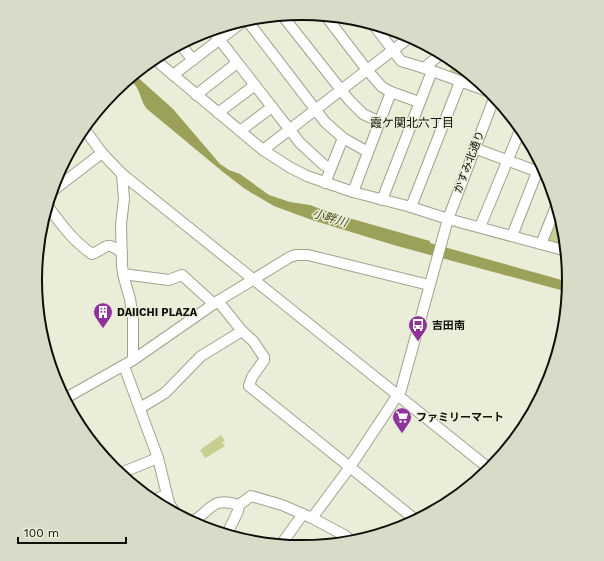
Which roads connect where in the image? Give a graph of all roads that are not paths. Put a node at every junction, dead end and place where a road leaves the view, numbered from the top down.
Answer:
1 (287, 21) edge
2 (330, 22) edge
3 (251, 25) edge
4 (232, 30) edge
5 (379, 32) edge
6 (215, 35) edge
7 (219, 40) junction
8 (404, 41) edge
9 (184, 49) edge
10 (393, 50) junction
11 (437, 58) edge
12 (192, 60) junction
13 (159, 63) edge
14 (238, 63) junction
15 (428, 69) junction
16 (367, 70) junction
17 (173, 75) junction
18 (460, 82) junction
19 (255, 85) junction
20 (477, 88) edge
21 (341, 90) junction
22 (391, 92) junction
23 (196, 95) junction
24 (419, 102) junction
25 (492, 103) edge
26 (272, 107) junction
27 (316, 109) junction
28 (218, 113) junction
29 (380, 122) junction
30 (290, 129) junction
31 (240, 131) junction
32 (87, 133) edge
33 (518, 135) edge
34 (343, 138) junction
35 (474, 148) junction
36 (263, 150) junction
37 (368, 152) junction
38 (102, 153) junction
39 (508, 160) junction
40 (537, 166) edge
41 (330, 168) junction
42 (538, 170) edge
43 (122, 174) junction
44 (325, 183) junction
45 (59, 186) edge
46 (353, 192) junction
47 (382, 200) junction
48 (411, 207) junction
49 (51, 211) edge
50 (554, 212) edge
51 (448, 219) junction
52 (480, 227) junction
53 (512, 236) junction
54 (541, 244) junction
55 (560, 249) edge
56 (122, 253) junction
57 (124, 274) junction
58 (253, 279) junction
59 (430, 284) junction
60 (216, 302) junction
61 (242, 331) junction
62 (128, 363) junction
63 (398, 396) junction
64 (68, 397) edge
65 (140, 408) junction
66 (158, 458) junction
67 (485, 466) edge
68 (350, 467) junction
69 (125, 471) edge
70 (166, 495) junction
71 (159, 498) edge
72 (169, 504) edge
73 (239, 505) junction
74 (308, 516) junction
75 (411, 517) edge
76 (196, 518) edge
77 (229, 530) edge
78 (340, 538) edge
79 (286, 540) edge

1 - 21 street
2 - 16 street
3 - 27 street
4 - 7 street
5 - 10 street
6 - 7 street
7 - 12 street
7 - 14 street
8 - 10 street
9 - 12 street
10 - 15 street
10 - 16 street
11 - 15 street
12 - 17 street
13 - 17 street
14 - 19 street
14 - 23 street
15 - 18 street
15 - 24 street
16 - 21 street
16 - 22 street
17 - 23 street
18 - 20 street
18 - 48 street
19 - 26 street
19 - 28 street
21 - 27 street
21 - 29 street
22 - 24 street
22 - 29 street
23 - 28 street
24 - 47 street
25 - 35 street, かすみ北通り
26 - 30 street
26 - 31 street
27 - 30 street
27 - 34 street
28 - 31 street
29 - 37 street
30 - 36 street
30 - 41 street
31 - 36 street
32 - 38 street
33 - 39 street
34 - 37 street
34 - 41 street
35 - 39 street
35 - 51 street, かすみ北通り
36 - 44 street
37 - 46 street
38 - 43 street
38 - 45 street
39 - 40 street
39 - 52 street
41 - 44 street
42 - 53 street
43 - 56 street
43 - 58 street
44 - 46 street
46 - 47 street
47 - 48 street
48 - 51 street
49 - 56 street
50 - 54 street
51 - 52 street
51 - 59 street, かすみ北通り
52 - 53 street
53 - 54 street
54 - 55 street
56 - 57 street
57 - 60 street
57 - 62 street
58 - 59 street
58 - 60 street
58 - 63 street
59 - 63 street, かすみ北通り
60 - 61 street
60 - 62 street
61 - 65 street
61 - 68 street
62 - 64 street
62 - 65 street
63 - 67 street
63 - 68 street, かすみ北通り
65 - 66 street
66 - 69 street
66 - 70 street
68 - 74 street, かすみ北通り
68 - 75 street
70 - 71 street
70 - 72 street
73 - 74 street
73 - 76 street
73 - 77 street
74 - 78 street
74 - 79 street, かすみ北通り

